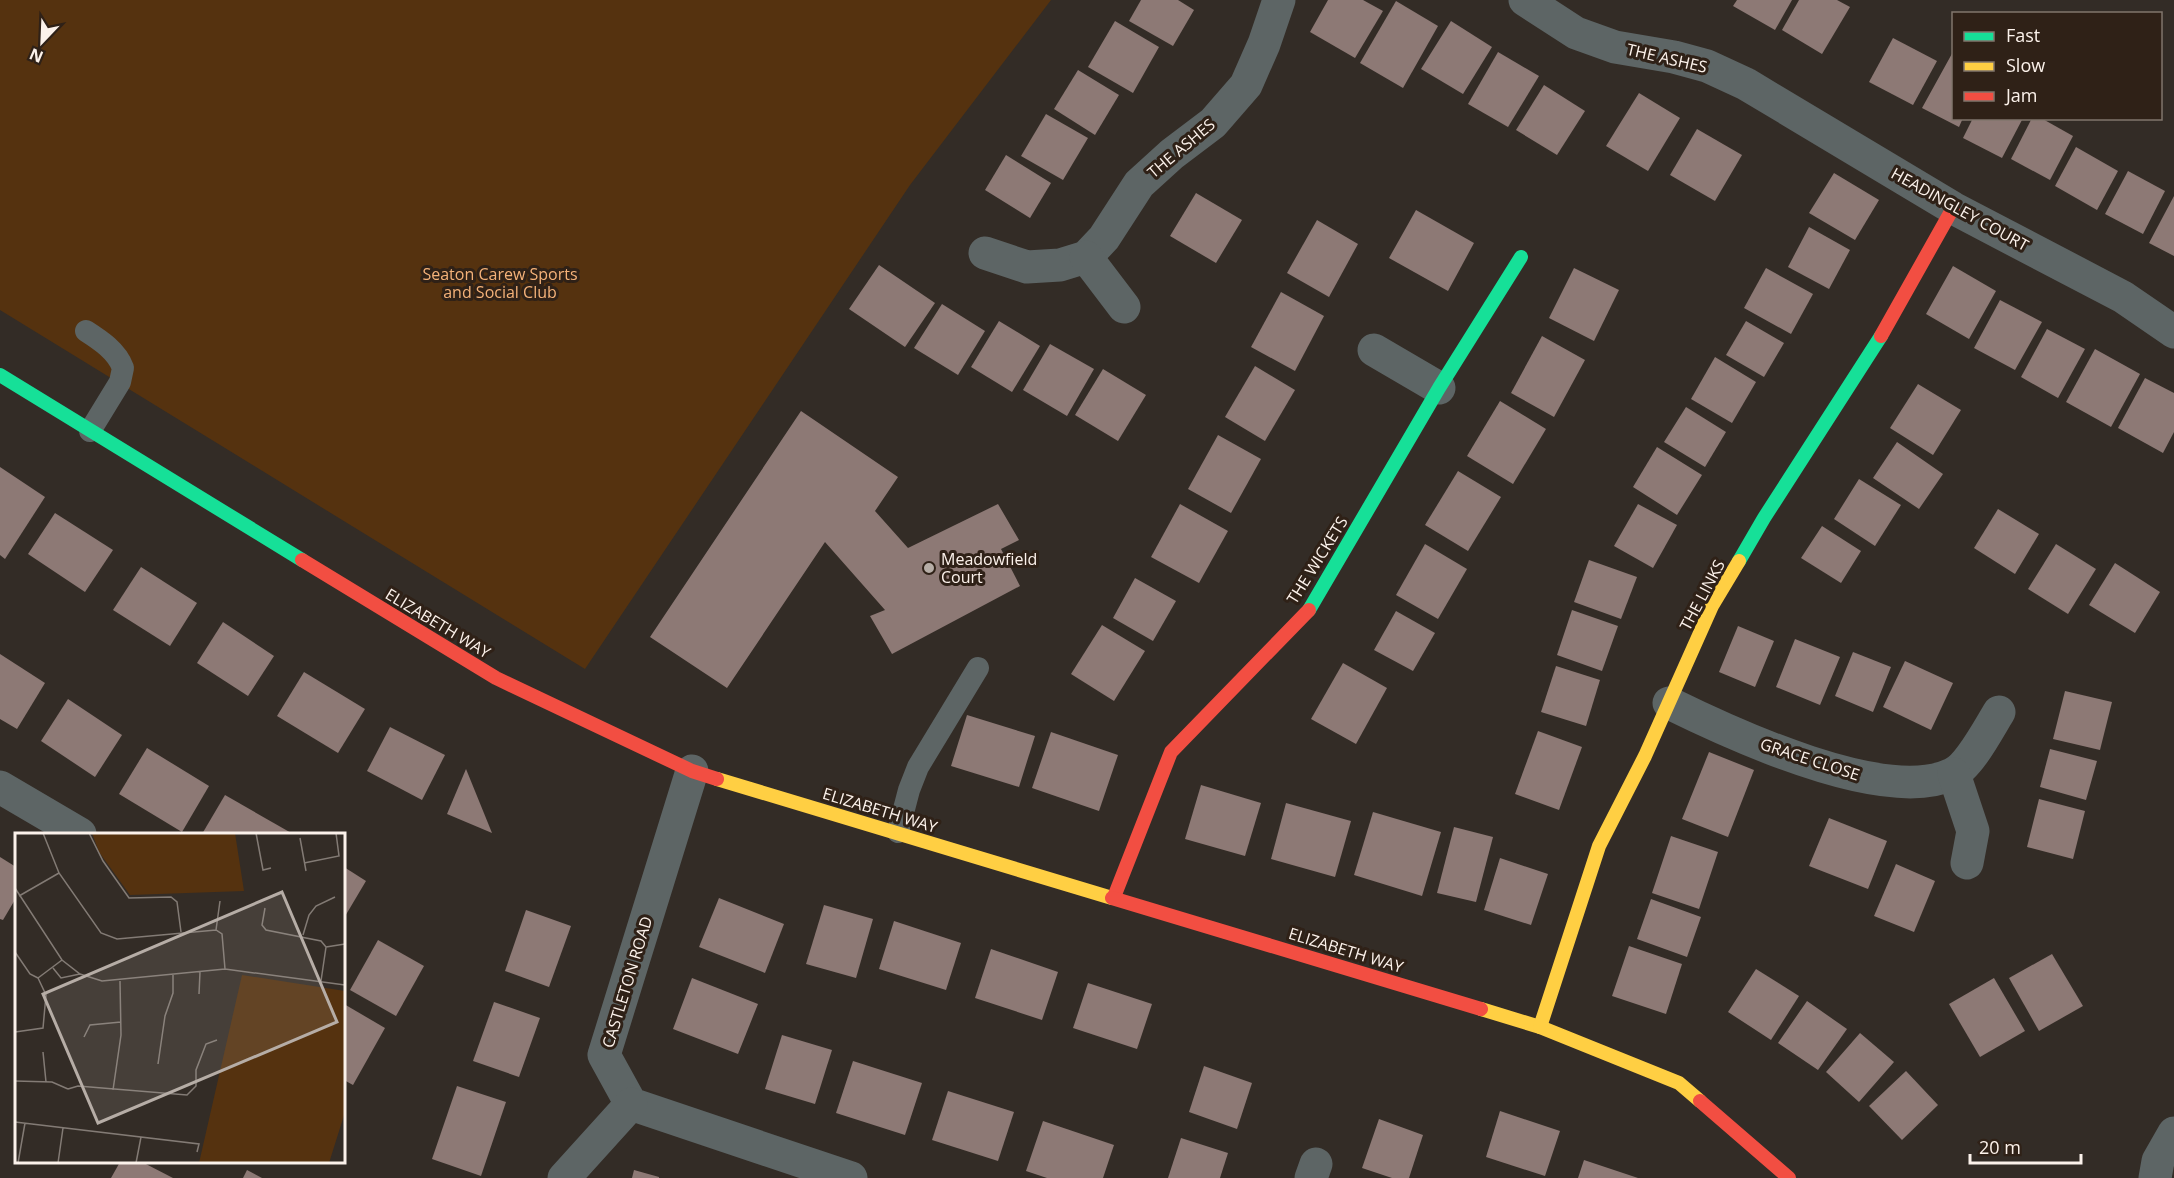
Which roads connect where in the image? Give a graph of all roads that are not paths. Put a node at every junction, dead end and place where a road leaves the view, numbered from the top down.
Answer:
1 (1279, 0) edge
2 (1524, 0) edge
3 (1746, 84) joint
4 (1953, 208) junction
5 (985, 253) dead end
6 (1086, 257) junction
7 (1521, 257) dead end
8 (1124, 308) dead end
9 (86, 331) dead end
10 (2174, 332) edge
11 (1374, 351) dead end
12 (0, 375) edge
13 (1438, 388) junction
14 (90, 431) junction
15 (978, 668) dead end
16 (1669, 703) junction
17 (1999, 712) dead end
18 (692, 771) junction
19 (1954, 774) junction
20 (0, 787) edge
21 (898, 832) junction
22 (78, 833) edge
23 (1967, 863) dead end
24 (1114, 897) junction
25 (1540, 1027) junction
26 (631, 1104) junction
27 (2174, 1133) edge
28 (564, 1178) edge
29 (851, 1178) edge
30 (1789, 1178) edge
31 (2155, 1178) edge

1 - 6 street, THE ASHES
2 - 3 street, THE ASHES
3 - 4 street, HEADINGLEY COURT
4 - 10 street, HEADINGLEY COURT
4 - 16 street, THE LINKS
5 - 6 street
6 - 8 street
7 - 13 street, THE WICKETS
9 - 14 lane
11 - 13 street
12 - 14 street, ELIZABETH WAY
13 - 24 street, THE WICKETS
14 - 18 street, ELIZABETH WAY
15 - 21 lane
16 - 19 street, GRACE CLOSE
16 - 25 street, THE LINKS
17 - 19 street
18 - 21 street, ELIZABETH WAY
18 - 26 street, CASTLETON ROAD
19 - 23 street
20 - 22 street
21 - 24 street, ELIZABETH WAY
24 - 25 street, ELIZABETH WAY
25 - 30 street, ELIZABETH WAY
26 - 28 street
26 - 29 street
27 - 31 street

